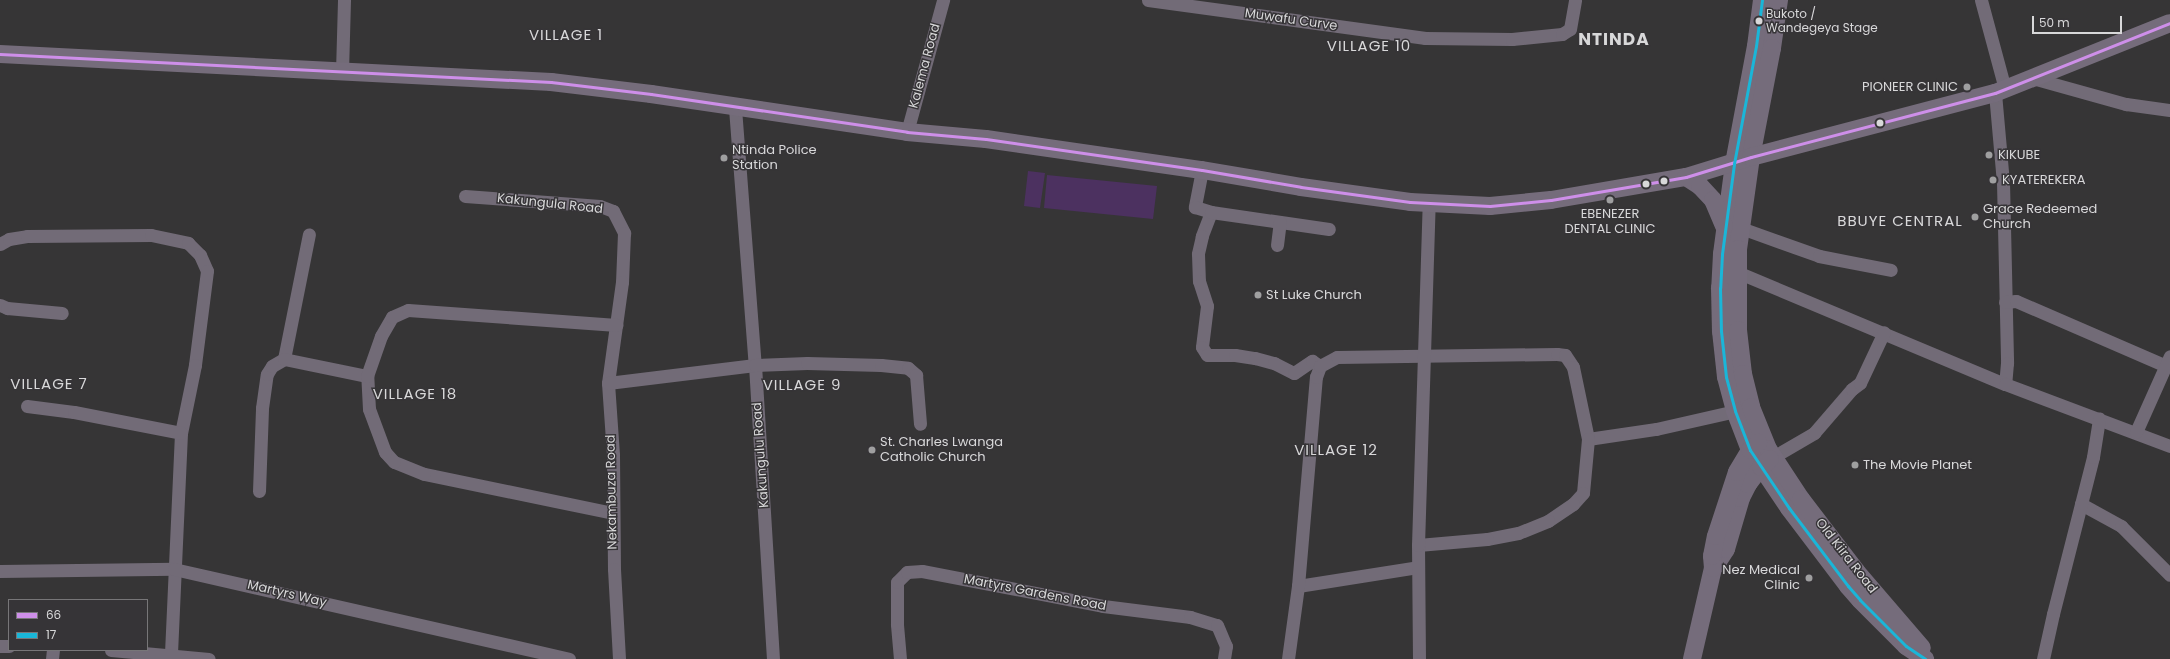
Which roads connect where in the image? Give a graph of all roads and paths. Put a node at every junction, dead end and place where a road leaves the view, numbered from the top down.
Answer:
1 (344, 0) edge
2 (943, 0) edge
3 (1148, 0) edge
4 (1575, 0) edge
5 (1762, 0) edge
6 (1779, 0) edge
7 (1981, 0) edge
8 (2170, 23) edge
9 (0, 54) edge
10 (342, 72) junction
11 (2032, 78) junction
12 (2000, 91) junction
13 (735, 108) junction
14 (2170, 110) edge
15 (907, 132) junction
16 (1751, 157) junction
17 (1734, 164) junction
18 (1202, 170) junction
19 (1686, 177) junction
20 (465, 196) dead end
21 (1429, 203) junction
22 (1211, 212) junction
23 (1280, 222) junction
24 (1733, 227) junction
25 (1329, 229) dead end
26 (309, 234) dead end
27 (0, 244) edge
28 (1277, 245) dead end
29 (1892, 270) dead end
30 (1737, 272) junction
31 (2005, 302) junction
32 (0, 304) edge
33 (62, 313) dead end
34 (616, 325) junction
35 (1884, 332) junction
36 (1424, 357) junction
37 (284, 359) junction
38 (2168, 361) edge
39 (755, 365) junction
40 (1320, 366) junction
41 (366, 376) junction
42 (608, 384) junction
43 (2005, 384) junction
44 (27, 406) dead end
45 (1735, 411) junction
46 (2100, 418) junction
47 (920, 424) dead end
48 (2136, 432) junction
49 (181, 433) junction
50 (1588, 439) junction
51 (2170, 446) edge
52 (1763, 452) junction
53 (259, 491) dead end
54 (2081, 504) junction
55 (613, 513) junction
56 (1418, 545) junction
57 (1418, 567) junction
58 (174, 569) junction
59 (0, 571) edge
60 (2170, 575) edge
61 (1298, 586) junction
62 (123, 651) edge
63 (171, 655) junction
64 (209, 659) edge
65 (569, 659) edge
66 (619, 659) edge
67 (773, 659) edge
68 (900, 659) edge
69 (1224, 659) edge
70 (1288, 659) edge
71 (1419, 659) edge
72 (1692, 659) edge
73 (1927, 659) edge
74 (2043, 659) edge

1 - 10 street
2 - 15 street, Kalema Road
3 - 4 street, Muwafu Curve
5 - 17 main road
6 - 16 main road
7 - 12 street
8 - 11 main road
9 - 10 main road
10 - 13 main road
11 - 12 main road
11 - 14 street
12 - 16 main road
12 - 31 street
13 - 15 main road
13 - 39 street, Kakungulu Road
15 - 18 main road
16 - 17 main road
16 - 24 main road
17 - 19 main road
17 - 24 main road
18 - 21 main road
18 - 22 street
19 - 21 main road
19 - 24 main road
20 - 34 street, Kakungula Road
21 - 36 street
22 - 23 street
22 - 40 street
23 - 25 street
23 - 28 street
24 - 29 street
24 - 30 main road
24 - 45 main road
26 - 37 street
27 - 49 street
30 - 35 street
30 - 52 main road
31 - 38 street
31 - 43 street
32 - 33 street
34 - 41 street
34 - 42 street, Nekambuza Road
35 - 43 street
35 - 52 street
36 - 40 street
36 - 50 street
36 - 56 street
37 - 41 street
37 - 53 street
38 - 48 street
39 - 42 street
39 - 47 street
39 - 67 street, Kakungulu Road
40 - 61 street
41 - 55 street
42 - 55 street, Nekambuza Road
43 - 46 street
44 - 49 street
45 - 50 street
45 - 52 main road
46 - 48 street
46 - 54 street
48 - 51 street
49 - 58 street
50 - 56 street
52 - 72 main road
52 - 73 main road, Old Kiira Road
54 - 60 street
54 - 74 street
55 - 66 street, Nekambuza Road
56 - 57 street
57 - 61 street
57 - 71 street
58 - 59 street, Martyrs Way
58 - 63 street
58 - 65 street, Martyrs Way
61 - 70 street
62 - 63 street
63 - 64 street
68 - 69 street, Martyrs Gardens Road

